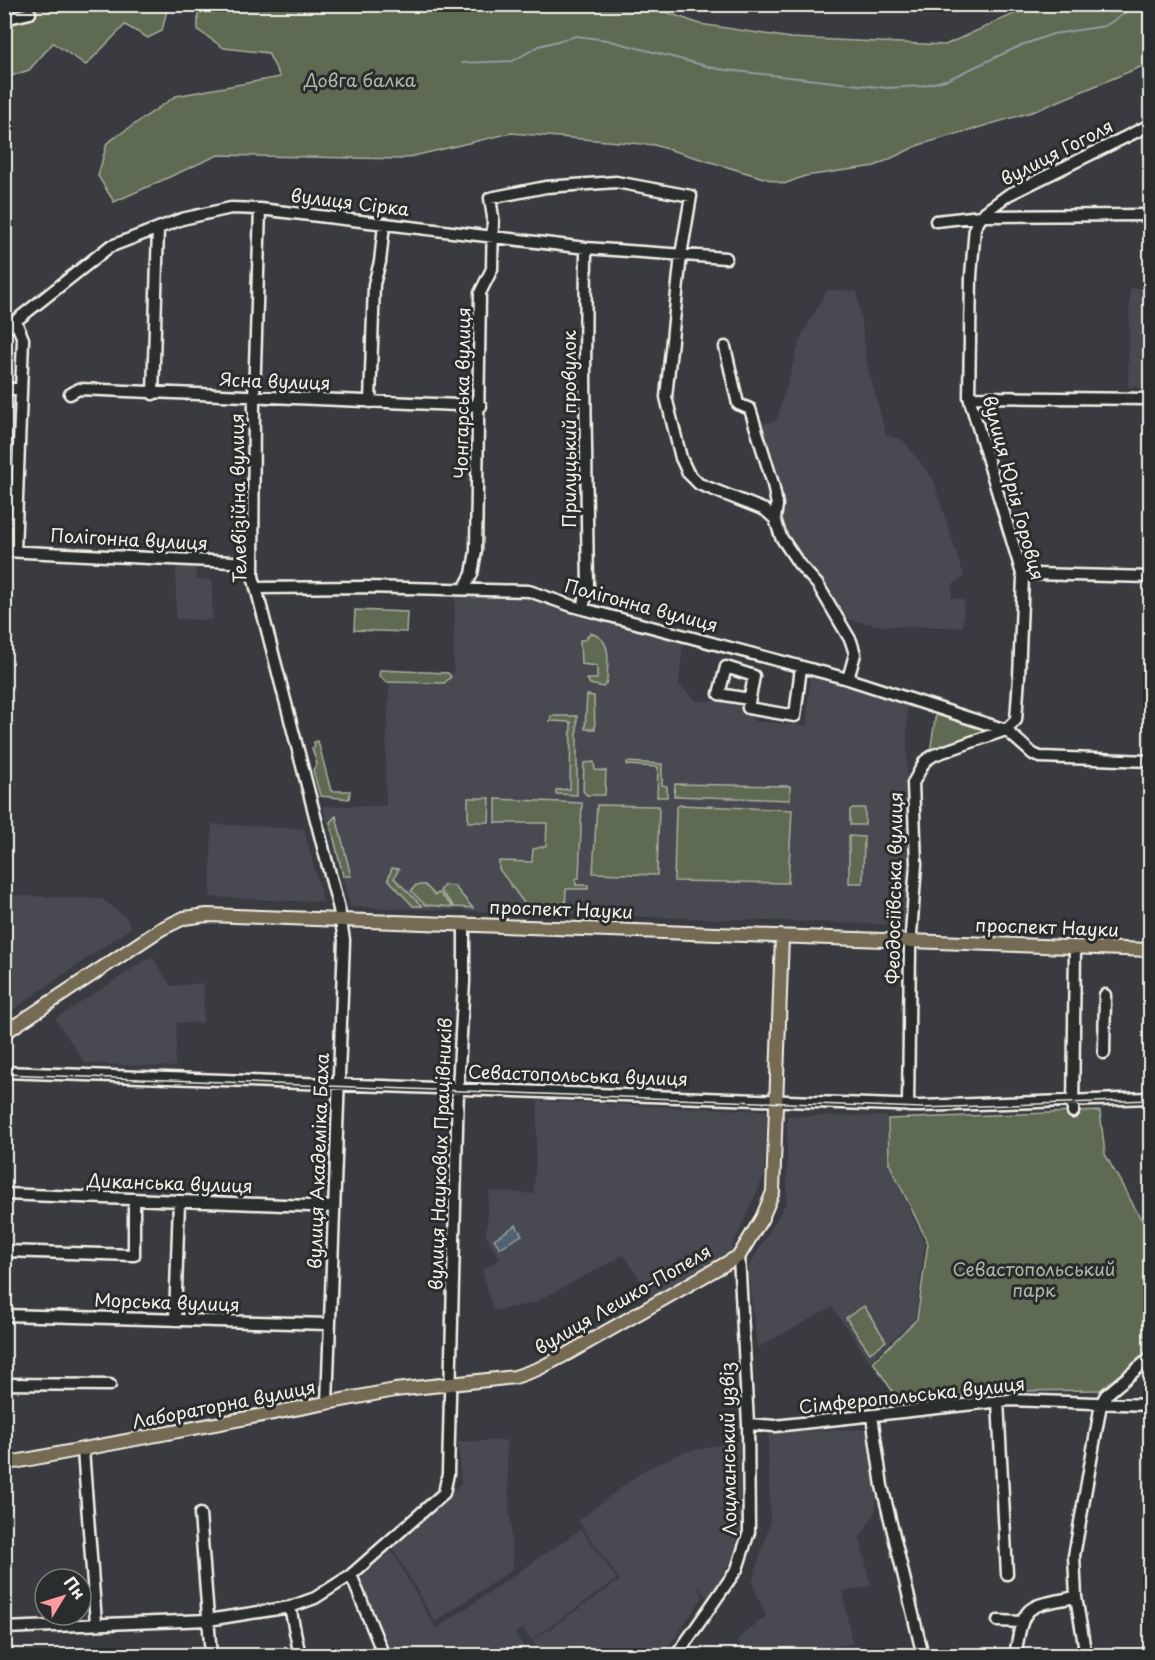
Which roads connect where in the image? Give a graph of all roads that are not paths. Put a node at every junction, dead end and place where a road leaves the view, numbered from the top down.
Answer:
1 (30, 13) dead end
2 (4, 19) edge
3 (1150, 125) edge
4 (260, 209) junction
5 (1150, 215) edge
6 (981, 216) junction
7 (936, 221) dead end
8 (384, 225) junction
9 (158, 228) junction
10 (492, 237) junction
11 (586, 248) junction
12 (681, 255) junction
13 (726, 258) dead end
14 (16, 322) junction
15 (4, 330) edge
16 (725, 347) dead end
17 (4, 389) edge
18 (21, 389) junction
19 (70, 394) dead end
20 (153, 394) junction
21 (969, 397) junction
22 (254, 398) junction
23 (1150, 399) edge
24 (370, 402) junction
25 (481, 406) junction
26 (775, 519) junction
27 (10, 551) edge
28 (253, 563) junction
29 (1023, 577) junction
30 (1150, 577) edge
31 (256, 588) junction
32 (464, 589) junction
33 (583, 608) junction
34 (801, 667) junction
35 (848, 679) junction
36 (749, 699) dead end
37 (1006, 730) junction
38 (1150, 761) edge
39 (341, 920) junction
40 (464, 924) junction
41 (782, 936) junction
42 (911, 941) junction
43 (1075, 947) junction
44 (1150, 950) edge
45 (1105, 994) dead end
46 (4, 1033) edge
47 (1104, 1053) dead end
48 (4, 1072) edge
49 (339, 1083) junction
50 (458, 1088) junction
51 (1150, 1098) edge
52 (777, 1100) junction
53 (908, 1106) junction
54 (1073, 1107) junction
55 (4, 1194) edge
56 (134, 1199) junction
57 (179, 1201) junction
58 (334, 1207) junction
59 (4, 1251) edge
60 (739, 1256) junction
61 (4, 1315) edge
62 (175, 1320) junction
63 (328, 1324) junction
64 (1150, 1358) edge
65 (4, 1384) edge
66 (450, 1384) junction
67 (110, 1385) dead end
68 (998, 1401) junction
69 (327, 1403) junction
70 (1101, 1404) junction
71 (1150, 1405) edge
72 (872, 1416) junction
73 (748, 1424) junction
74 (83, 1450) junction
75 (4, 1464) edge
76 (200, 1514) dead end
77 (1007, 1574) dead end
78 (351, 1575) junction
79 (1076, 1597) junction
80 (290, 1607) junction
81 (208, 1620) junction
82 (998, 1621) dead end
83 (1021, 1622) junction
84 (96, 1623) junction
85 (4, 1628) edge
86 (211, 1656) edge
87 (300, 1656) edge
88 (384, 1656) edge
89 (676, 1656) edge
90 (923, 1656) edge
91 (1016, 1656) edge
92 (1086, 1656) edge

1 - 2 street
3 - 6 street, вулиця Гоголя
4 - 8 street, вулиця Сірка
4 - 9 street, вулиця Сірка
4 - 22 street, Телевізійна вулиця
5 - 6 street
6 - 7 street
6 - 21 street, вулиця Юрія Горовця
8 - 10 street, вулиця Сірка
8 - 24 street
9 - 14 street, вулиця Сірка
9 - 20 street
10 - 11 street, вулиця Сірка
10 - 12 street, Чонгарська вулиця
10 - 25 street, Чонгарська вулиця
11 - 12 street, вулиця Сірка
11 - 33 street, Прилуцький провулок
12 - 13 street, вулиця Сірка
12 - 26 street
14 - 15 street, вулиця Сірка
14 - 18 street
16 - 26 street
17 - 18 street
18 - 27 street
19 - 20 street, Ясна вулиця
20 - 22 street, Ясна вулиця
21 - 23 street
21 - 29 street, вулиця Юрія Горовця
22 - 24 street, Ясна вулиця
22 - 28 street, Телевізійна вулиця
24 - 25 street, Ясна вулиця
25 - 32 street, Чонгарська вулиця
26 - 35 street
27 - 28 street, Полігонна вулиця
28 - 31 street, Телевізійна вулиця
29 - 30 street
29 - 37 street, вулиця Юрія Горовця
31 - 32 street, Полігонна вулиця
31 - 39 street, Телевізійна вулиця
32 - 33 street, Полігонна вулиця
33 - 34 street, Полігонна вулиця
34 - 35 street, Полігонна вулиця
34 - 36 street
35 - 37 street, Полігонна вулиця
37 - 38 street
37 - 42 street, Феодосіївська вулиця
39 - 40 main road, проспект Науки
39 - 46 main road, проспект Науки
39 - 49 street, вулиця Академіка Баха
40 - 41 main road, проспект Науки
40 - 50 street, вулиця Наукових Працівників
41 - 42 main road, проспект Науки
41 - 52 main road
42 - 43 main road, проспект Науки
42 - 53 street, Феодосіївська вулиця
43 - 44 main road, проспект Науки
43 - 54 street
45 - 47 street
48 - 49 street, Севастопольська вулиця
49 - 50 street, Севастопольська вулиця
49 - 58 street, вулиця Академіка Баха
50 - 52 street, Севастопольська вулиця
50 - 66 street, вулиця Наукових Працівників
51 - 54 street, Севастопольська вулиця
52 - 53 street, Севастопольська вулиця
52 - 60 main road
53 - 54 street, Севастопольська вулиця
55 - 56 street, Диканська вулиця
56 - 57 street, Диканська вулиця
56 - 59 street
57 - 58 street, Диканська вулиця
57 - 62 street
58 - 63 street, вулиця Академіка Баха
60 - 66 main road, вулиця Лешко-Попеля
60 - 73 street, Лоцманський узвіз
61 - 62 street, Морська вулиця
62 - 63 street, Морська вулиця
63 - 69 street, вулиця Академіка Баха
64 - 70 street
65 - 67 street
66 - 69 main road, Лабораторна вулиця
66 - 78 street
68 - 70 street, Сімферопольська вулиця
68 - 72 street, Сімферопольська вулиця
68 - 77 street
69 - 74 main road, Лабораторна вулиця
70 - 71 street, Сімферопольська вулиця
70 - 79 street
72 - 73 street, Сімферопольська вулиця
72 - 90 street
73 - 89 street, Лоцманський узвіз
74 - 75 main road, Лабораторна вулиця
74 - 84 street
76 - 81 street
78 - 80 street
78 - 88 street
79 - 83 street
79 - 92 street
80 - 81 street
80 - 87 street
81 - 84 street
81 - 86 street
82 - 83 street
83 - 91 street
84 - 85 street

